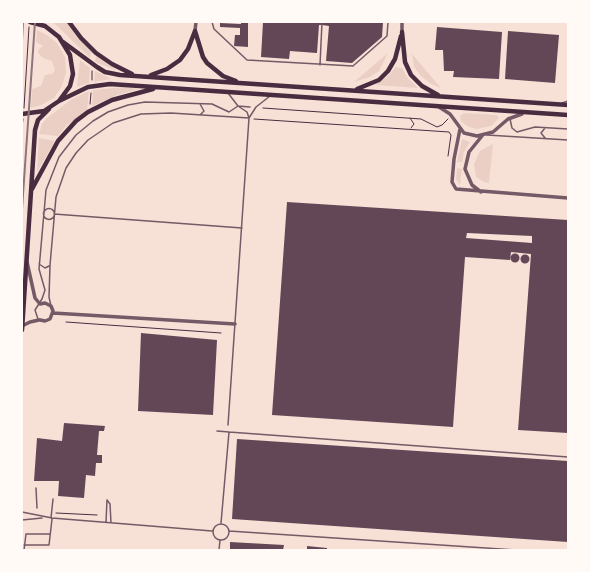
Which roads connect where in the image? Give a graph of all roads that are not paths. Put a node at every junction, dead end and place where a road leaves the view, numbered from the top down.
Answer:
1 (30, 22) edge
2 (46, 22) edge
3 (69, 22) edge
4 (196, 22) edge
5 (212, 22) edge
6 (322, 22) edge
7 (388, 22) edge
8 (402, 22) edge
9 (48, 28) junction
10 (195, 31) junction
11 (402, 32) junction
12 (63, 42) junction
13 (320, 65) junction
14 (135, 76) junction
15 (147, 76) junction
16 (241, 83) junction
17 (156, 88) junction
18 (352, 91) junction
19 (228, 93) junction
20 (270, 96) junction
21 (443, 97) junction
22 (59, 101) junction
23 (568, 101) edge
24 (200, 104) junction
25 (555, 104) junction
26 (568, 105) edge
27 (238, 106) junction
28 (437, 106) junction
29 (250, 107) dead end
30 (49, 109) junction
31 (529, 113) junction
32 (22, 114) edge
33 (200, 115) junction
34 (568, 115) edge
35 (511, 117) junction
36 (249, 118) junction
37 (547, 127) junction
38 (460, 129) junction
39 (568, 129) edge
40 (485, 135) junction
41 (546, 139) junction
42 (568, 140) edge
43 (482, 192) junction
44 (31, 193) junction
45 (568, 198) edge
46 (43, 214) junction
47 (54, 214) junction
48 (242, 228) junction
49 (26, 257) junction
50 (39, 264) junction
51 (50, 265) junction
52 (40, 304) junction
53 (51, 306) junction
54 (54, 313) junction
55 (39, 320) junction
56 (235, 324) junction
57 (22, 326) edge
58 (22, 330) edge
59 (228, 425) dead end
60 (217, 430) dead end
61 (229, 432) junction
62 (568, 457) edge
63 (36, 488) dead end
64 (53, 499) dead end
65 (37, 508) dead end
66 (22, 512) edge
67 (45, 518) junction
68 (52, 518) junction
69 (22, 520) edge
70 (106, 522) junction
71 (110, 523) junction
72 (221, 523) junction
73 (212, 531) junction
74 (229, 531) junction
75 (50, 534) junction
76 (220, 540) junction
77 (24, 545) junction
78 (24, 550) edge
79 (219, 550) edge
80 (516, 550) edge

1 - 9 main road
2 - 9 main road
3 - 14 main road
4 - 10 street
5 - 13 lane
6 - 13 lane
7 - 13 lane
8 - 11 street
9 - 12 main road
10 - 15 main road
10 - 16 main road
11 - 18 main road
11 - 21 main road
12 - 14 main road
12 - 22 main road
14 - 15 main road
15 - 16 main road
16 - 18 main road
17 - 19 main road
17 - 22 main road
17 - 44 main road
18 - 21 main road
19 - 20 main road
19 - 27 lane
20 - 28 main road
20 - 36 lane
21 - 25 main road
22 - 30 main road
23 - 25 lane
24 - 27 lane
24 - 33 lane
24 - 46 lane
25 - 26 main road
27 - 29 lane
27 - 36 lane
28 - 31 main road
28 - 38 street
30 - 32 main road
30 - 44 main road
31 - 34 main road
31 - 35 street
33 - 36 lane
33 - 47 lane
35 - 37 lane
35 - 40 street
36 - 48 lane
37 - 39 lane
37 - 41 lane
38 - 40 street
38 - 43 street
40 - 41 lane
40 - 43 street
41 - 42 lane
43 - 45 street
44 - 49 main road
46 - 47 lane
46 - 47 lane
46 - 50 lane
47 - 48 lane
47 - 51 lane
48 - 56 lane
49 - 52 street
49 - 57 main road
50 - 51 lane
50 - 52 lane
51 - 53 lane
52 - 53 street
52 - 55 lane
53 - 54 street
54 - 55 street
54 - 56 street
55 - 57 street
56 - 59 lane
57 - 58 main road
60 - 61 lane
61 - 62 lane
61 - 72 lane
63 - 65 lane
64 - 68 lane
66 - 67 lane
67 - 68 lane
67 - 69 lane
68 - 70 lane
68 - 75 lane
70 - 71 lane
70 - 71 lane
71 - 73 lane
72 - 73 lane
72 - 74 lane
73 - 76 lane
74 - 76 lane
74 - 80 lane
75 - 77 lane
75 - 77 lane
76 - 79 lane
77 - 78 lane

